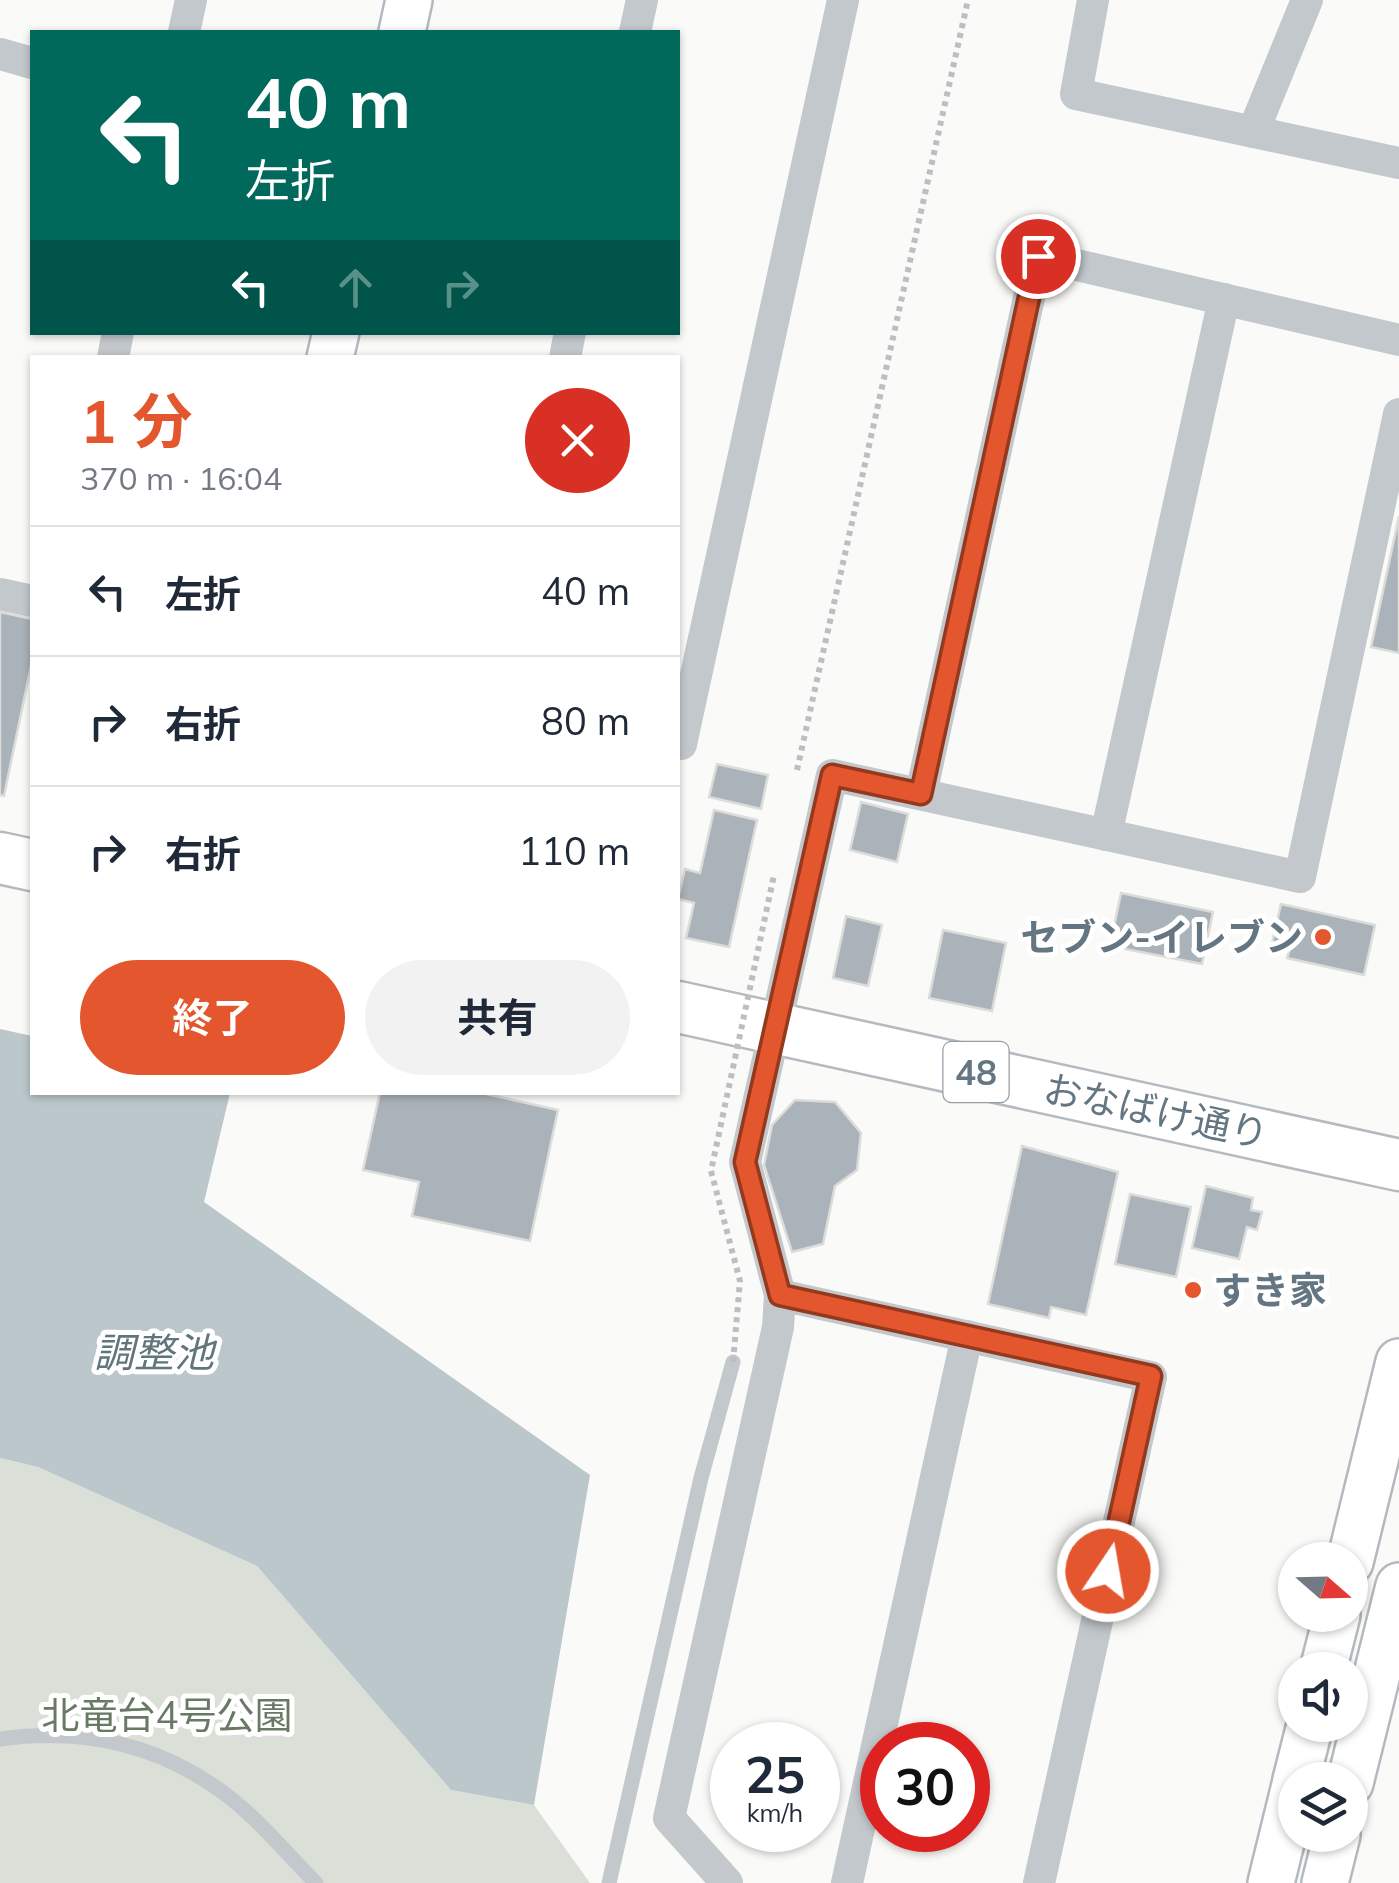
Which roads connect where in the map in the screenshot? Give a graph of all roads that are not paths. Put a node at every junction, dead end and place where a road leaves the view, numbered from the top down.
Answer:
1 (191, 0) edge
2 (409, 0) edge
3 (642, 0) edge
4 (843, 0) edge
5 (1094, 0) edge
6 (1307, 0) edge
7 (184, 30) edge
8 (402, 30) edge
9 (635, 30) edge
10 (0, 54) edge
11 (30, 62) edge
12 (1254, 132) junction
13 (1399, 163) edge
14 (1224, 299) junction
15 (1399, 340) edge
16 (1399, 414) edge
17 (0, 594) edge
18 (30, 601) edge
19 (680, 744) edge
20 (921, 794) junction
21 (1106, 834) junction
22 (0, 858) edge
23 (30, 865) edge
24 (680, 1007) edge
25 (775, 1028) junction
26 (1399, 1165) edge
27 (780, 1295) junction
28 (967, 1336) junction
29 (733, 1362) road end
30 (1399, 1362) edge
31 (1355, 1542) edge
32 (1399, 1586) edge
33 (0, 1739) edge
34 (1355, 1762) edge
35 (1279, 1852) edge
36 (1333, 1852) edge
37 (316, 1883) edge
38 (609, 1883) edge
39 (727, 1883) edge
40 (848, 1883) edge
41 (1039, 1883) edge
42 (1271, 1883) edge
43 (1325, 1883) edge

1 - 7 street
2 - 8 main road
3 - 9 street
4 - 19 street
5 - 12 street
6 - 12 street
10 - 11 street
12 - 13 street
14 - 15 street
14 - 20 street
14 - 21 street
16 - 21 street
17 - 18 street
20 - 21 street
20 - 25 street
22 - 23 main road
24 - 25 main road, おなばけ通り / 48
25 - 26 main road, おなばけ通り / 48
25 - 27 street
27 - 28 street
27 - 39 street
28 - 40 street
28 - 41 street
29 - 38 lane
30 - 31 main road
32 - 34 main road
33 - 37 lane
35 - 42 main road
36 - 43 main road

